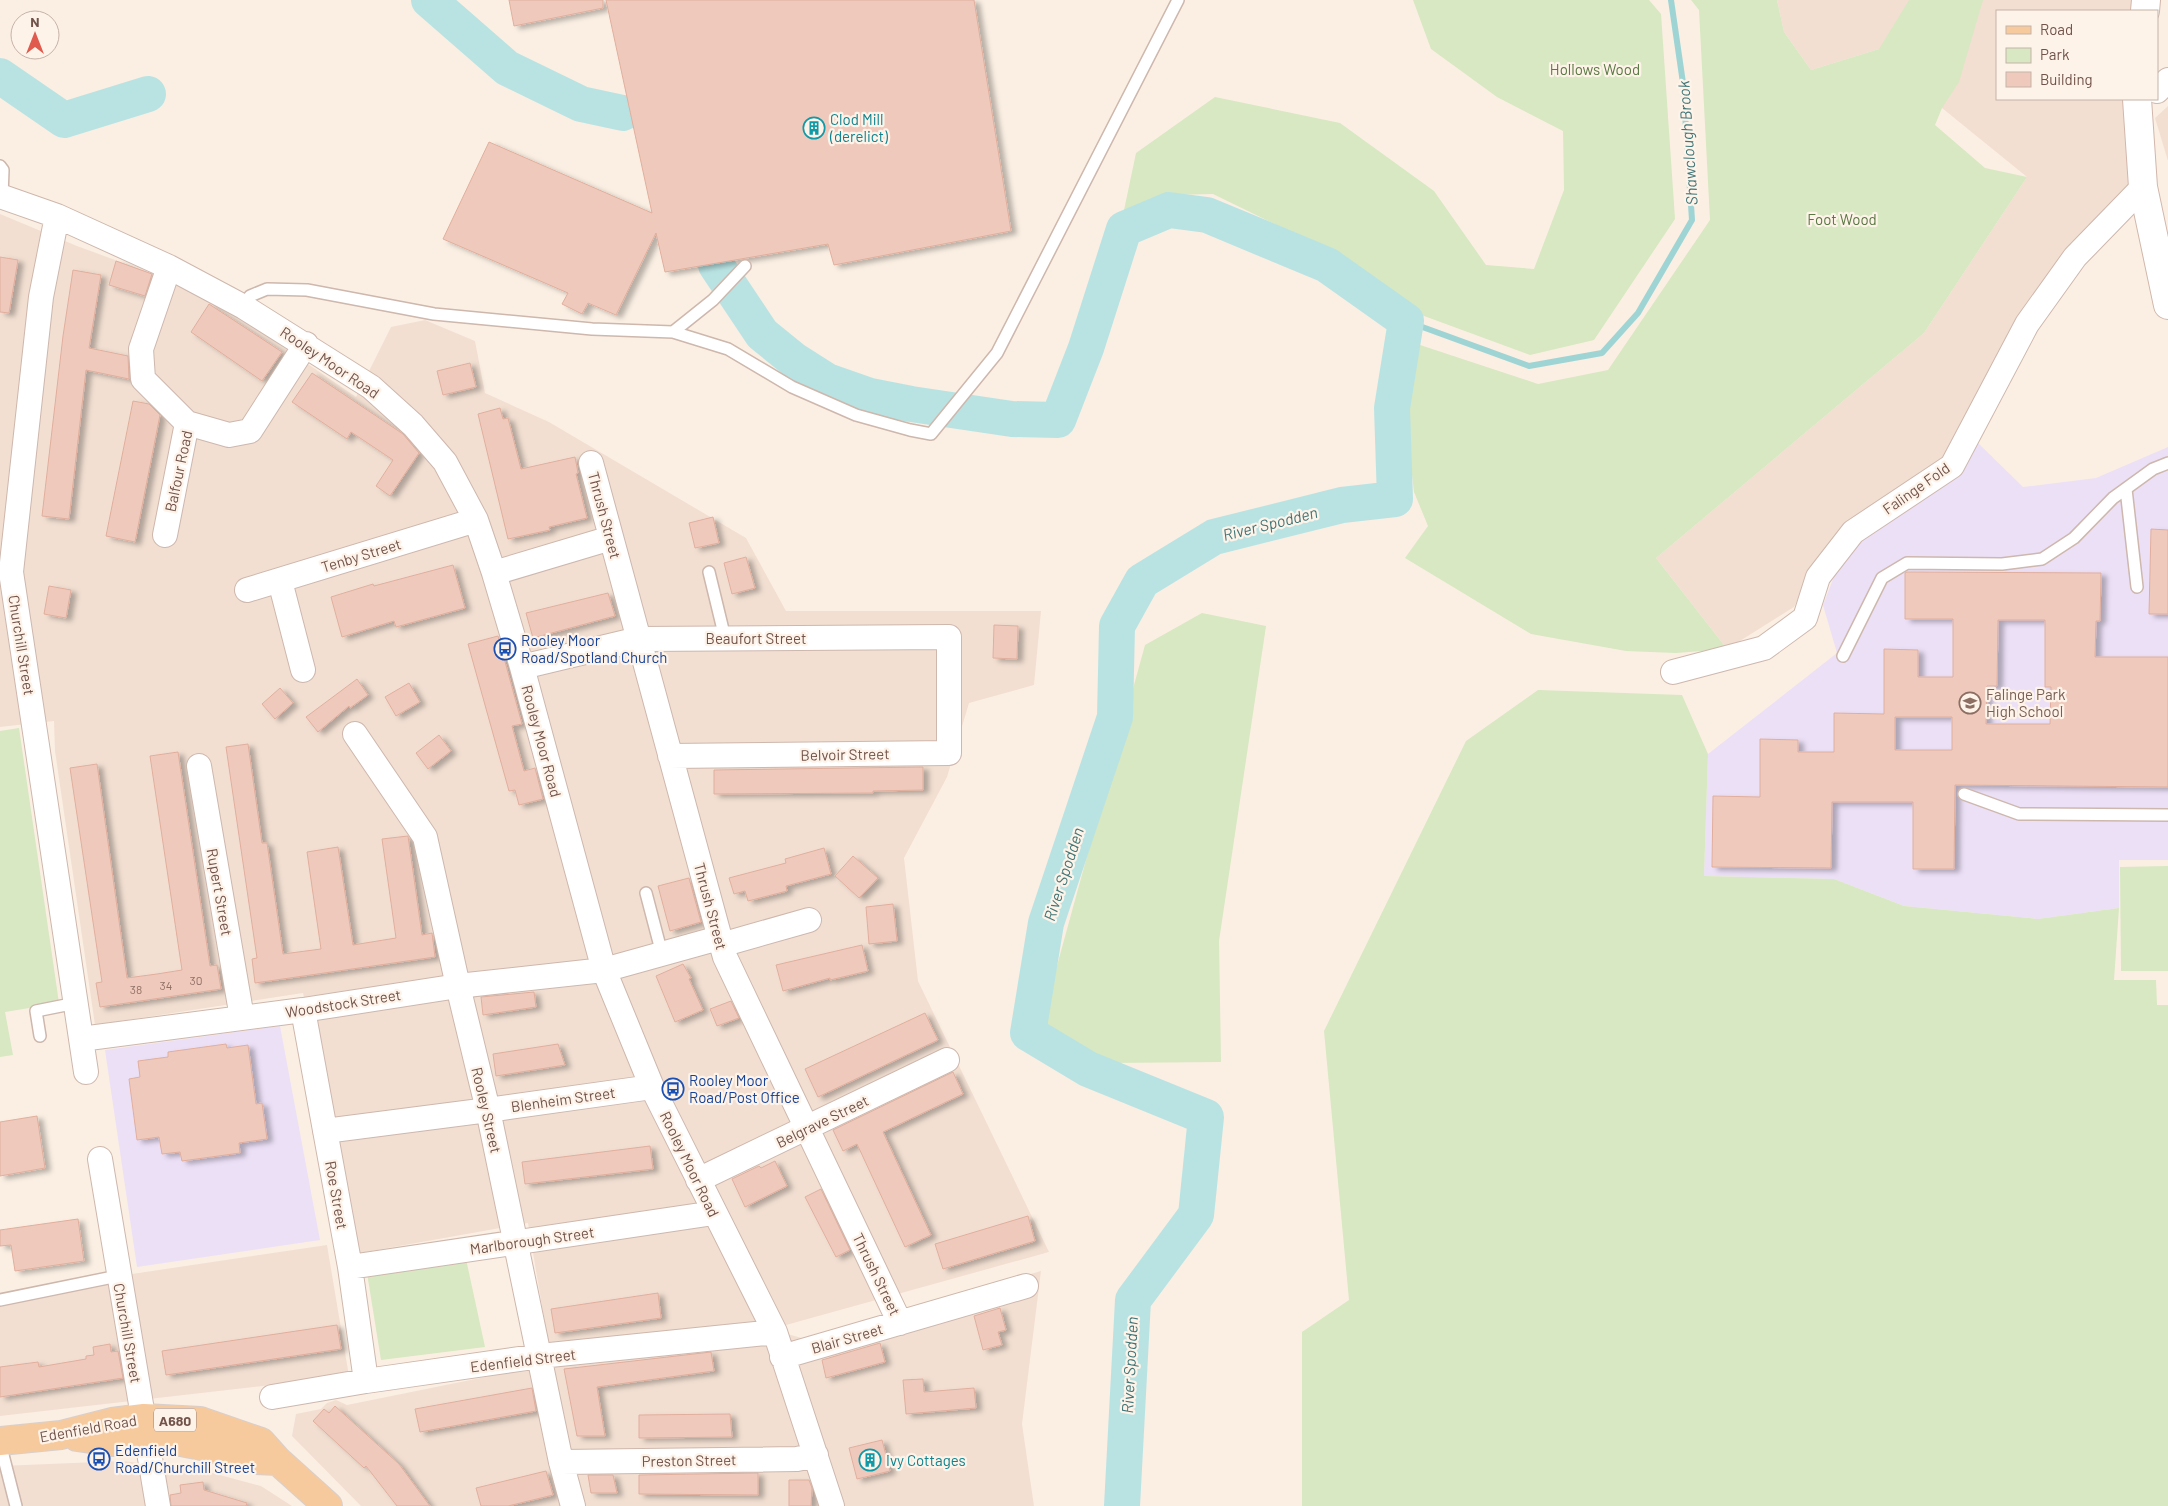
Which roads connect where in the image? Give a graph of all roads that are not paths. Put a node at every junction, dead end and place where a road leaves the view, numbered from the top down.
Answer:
1 (1178, 0) edge
2 (2168, 80) edge
3 (2158, 88) edge
4 (2145, 100) edge
5 (0, 166) edge
6 (2143, 187) junction
7 (1, 196) edge
8 (57, 216) junction
9 (745, 266) dead end
10 (169, 267) junction
11 (2168, 305) edge
12 (244, 307) junction
13 (673, 332) junction
14 (306, 344) junction
15 (187, 423) junction
16 (591, 462) dead end
17 (2168, 463) edge
18 (2126, 489) junction
19 (476, 520) junction
20 (165, 535) dead end
21 (611, 538) junction
22 (709, 572) dead end
23 (6, 573) edge
24 (494, 573) junction
25 (280, 580) junction
26 (2137, 587) dead end
27 (247, 590) dead end
28 (725, 638) junction
29 (639, 639) junction
30 (1842, 656) dead end
31 (522, 667) junction
32 (303, 670) dead end
33 (1674, 672) dead end
34 (949, 682) joint
35 (355, 734) dead end
36 (670, 756) junction
37 (199, 766) dead end
38 (1964, 794) dead end
39 (2168, 815) edge
40 (646, 893) dead end
41 (809, 920) dead end
42 (720, 941) junction
43 (662, 954) junction
44 (604, 970) junction
45 (458, 986) junction
46 (76, 1003) junction
47 (304, 1010) junction
48 (242, 1018) junction
49 (40, 1036) dead end
50 (81, 1039) junction
51 (947, 1060) dead end
52 (86, 1072) dead end
53 (652, 1087) junction
54 (488, 1110) junction
55 (807, 1128) junction
56 (325, 1131) junction
57 (100, 1159) dead end
58 (698, 1180) junction
59 (714, 1214) junction
60 (514, 1242) junction
61 (350, 1267) junction
62 (118, 1276) junction
63 (1026, 1286) dead end
64 (0, 1300) edge
65 (900, 1323) junction
66 (775, 1332) junction
67 (540, 1356) junction
68 (782, 1357) junction
69 (366, 1381) junction
70 (272, 1397) dead end
71 (146, 1429) junction
72 (0, 1442) edge
73 (816, 1454) junction
74 (561, 1462) junction
75 (16, 1506) edge
76 (158, 1506) edge
77 (328, 1506) edge
78 (573, 1506) edge
79 (832, 1506) edge

1 - 13 lane
2 - 3 street
4 - 6 main road
5 - 7 lane
6 - 11 main road
6 - 33 street, Falinge Fold
7 - 8 street, Rooley Moor Road
8 - 10 street, Rooley Moor Road
8 - 23 street, Churchill Street
9 - 13 lane
10 - 12 street, Rooley Moor Road
10 - 15 street
12 - 13 lane
12 - 14 street, Rooley Moor Road
14 - 15 street, Balfour Road
14 - 19 street, Rooley Moor Road
15 - 20 street, Balfour Road
16 - 21 street, Thrush Street
17 - 18 lane
18 - 26 lane
18 - 30 lane
19 - 24 street, Rooley Moor Road
19 - 25 street, Tenby Street
21 - 24 street
21 - 29 street, Thrush Street
22 - 28 lane
23 - 46 street, Churchill Street
24 - 31 street, Rooley Moor Road
25 - 27 street, Tenby Street
25 - 32 street
28 - 29 street, Beaufort Street
28 - 34 street, Beaufort Street
29 - 31 street, Beaufort Street
29 - 36 street, Thrush Street
31 - 44 street, Rooley Moor Road
34 - 36 street, Belvoir Street
35 - 45 street, Rooley Street
36 - 42 street, Thrush Street
37 - 48 street, Rupert Street
38 - 39 lane
40 - 43 lane
41 - 42 street, Woodstock Street
42 - 43 street, Woodstock Street
42 - 55 street, Thrush Street
43 - 44 street, Woodstock Street
44 - 45 street, Woodstock Street
44 - 53 street, Rooley Moor Road
45 - 47 street, Woodstock Street
45 - 54 street, Rooley Street
46 - 49 lane
46 - 50 street, Churchill Street
47 - 48 street, Woodstock Street
47 - 56 street, Roe Street
48 - 50 street, Woodstock Street
50 - 52 street, Churchill Street
51 - 55 street, Belgrave Street
53 - 54 street, Blenheim Street
53 - 58 street, Rooley Moor Road
54 - 56 street, Blenheim Street
54 - 60 street, Rooley Street
55 - 58 street, Belgrave Street
55 - 65 street, Thrush Street
56 - 61 street, Roe Street
57 - 62 street, Churchill Street
58 - 59 street, Rooley Moor Road
59 - 60 street, Marlborough Street
59 - 66 street, Rooley Moor Road
60 - 61 street, Marlborough Street
60 - 67 street, Rooley Street
61 - 69 street, Roe Street
62 - 64 lane
62 - 71 street, Churchill Street
63 - 65 street, Blair Street
65 - 68 street, Blair Street
66 - 67 street, Edenfield Street
66 - 68 street, Rooley Moor Road
67 - 69 street, Edenfield Street
67 - 74 street, Rooley Street
68 - 73 street, Rooley Moor Road
69 - 70 street, Edenfield Street
71 - 72 main road, Edenfield Road / A680
71 - 76 street, Churchill Street
71 - 77 main road, Edenfield Road / A680
72 - 75 lane
73 - 74 street, Preston Street
73 - 79 street, Rooley Moor Road
74 - 78 street, Rooley Street

